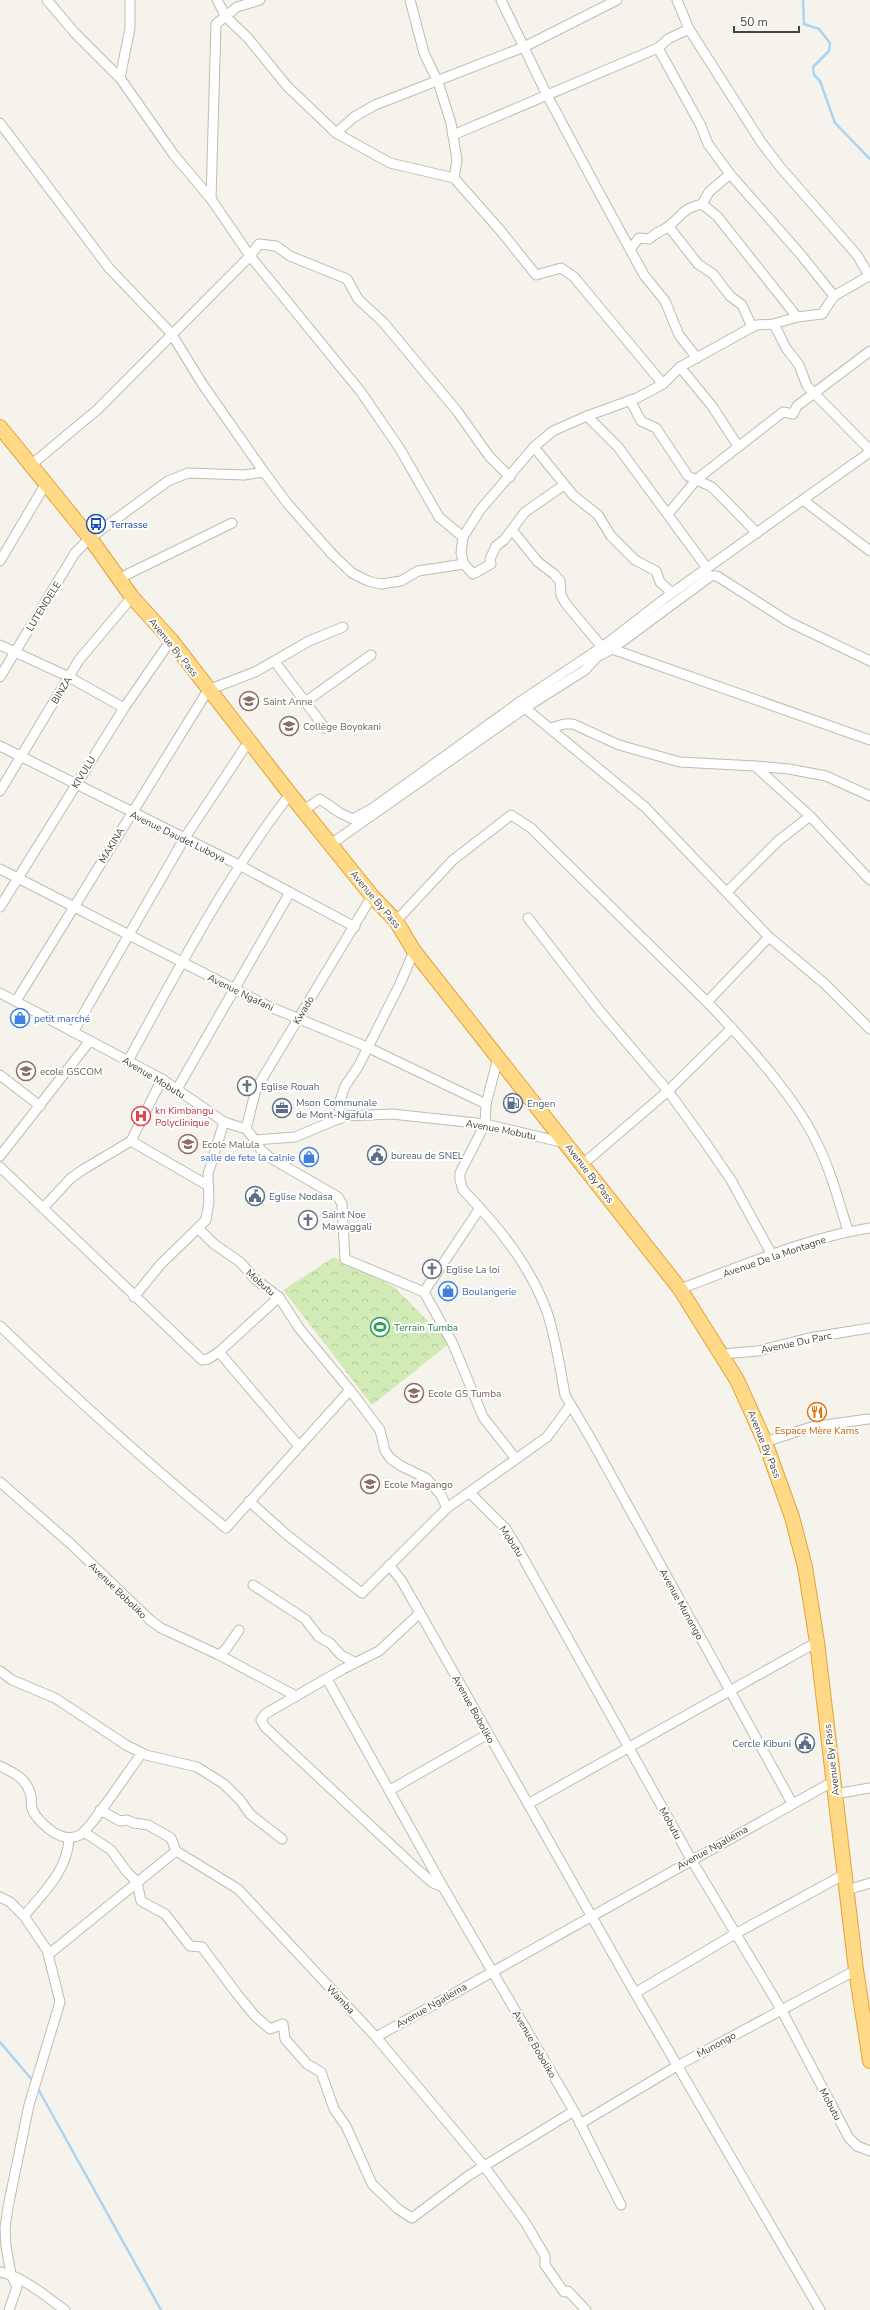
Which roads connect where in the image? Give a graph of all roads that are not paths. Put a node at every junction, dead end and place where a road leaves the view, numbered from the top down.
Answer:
1 (47, 0) edge
2 (130, 0) edge
3 (217, 0) edge
4 (260, 0) edge
5 (410, 0) edge
6 (501, 0) edge
7 (617, 0) edge
8 (677, 0) edge
9 (226, 17) junction
10 (689, 29) junction
11 (524, 47) junction
12 (658, 48) junction
13 (120, 78) junction
14 (438, 82) junction
15 (547, 95) junction
16 (0, 123) edge
17 (336, 133) junction
18 (453, 135) junction
19 (730, 174) junction
20 (454, 178) junction
21 (211, 199) junction
22 (702, 204) junction
23 (669, 227) junction
24 (630, 248) junction
25 (250, 256) junction
26 (870, 276) edge
27 (834, 296) junction
28 (797, 317) junction
29 (774, 324) junction
30 (752, 327) junction
31 (171, 333) junction
32 (870, 351) edge
33 (697, 358) junction
34 (680, 367) junction
35 (663, 384) junction
36 (813, 394) junction
37 (630, 400) junction
38 (587, 416) junction
39 (1, 433) edge
40 (738, 446) junction
41 (534, 447) junction
42 (870, 451) edge
43 (31, 465) junction
44 (264, 472) junction
45 (510, 477) junction
46 (697, 479) junction
47 (45, 485) junction
48 (564, 485) junction
49 (803, 500) junction
50 (668, 514) junction
51 (232, 523) dead end
52 (512, 530) junction
53 (757, 533) junction
54 (463, 537) junction
55 (90, 538) junction
56 (870, 551) edge
57 (0, 561) edge
58 (464, 564) junction
59 (707, 568) junction
60 (120, 578) junction
61 (672, 593) junction
62 (132, 597) junction
63 (343, 627) dead end
64 (171, 640) junction
65 (0, 645) edge
66 (602, 647) junction
67 (612, 649) junction
68 (14, 652) junction
69 (371, 655) dead end
70 (870, 661) edge
71 (274, 662) junction
72 (0, 677) edge
73 (69, 677) junction
74 (208, 690) junction
75 (305, 702) junction
76 (124, 708) junction
77 (525, 708) junction
78 (325, 728) dead end
79 (551, 728) junction
80 (870, 740) edge
81 (249, 741) junction
82 (0, 746) edge
83 (21, 757) junction
84 (755, 766) junction
85 (76, 784) junction
86 (0, 791) edge
87 (290, 794) junction
88 (870, 796) edge
89 (304, 810) junction
90 (130, 813) junction
91 (810, 816) junction
92 (184, 839) junction
93 (331, 844) junction
94 (239, 866) junction
95 (0, 870) edge
96 (17, 879) junction
97 (870, 880) edge
98 (727, 892) junction
99 (289, 894) junction
100 (372, 896) junction
101 (0, 907) edge
102 (74, 908) junction
103 (528, 918) dead end
104 (396, 921) junction
105 (355, 927) junction
106 (128, 935) junction
107 (769, 937) junction
108 (414, 950) junction
109 (182, 962) junction
110 (236, 988) junction
111 (0, 993) edge
112 (16, 1001) junction
113 (707, 1002) junction
114 (299, 1017) junction
115 (732, 1028) junction
116 (870, 1029) edge
117 (73, 1032) junction
118 (89, 1042) junction
119 (367, 1047) junction
120 (498, 1058) junction
121 (128, 1060) junction
122 (0, 1075) edge
123 (162, 1080) junction
124 (177, 1089) junction
125 (668, 1091) junction
126 (486, 1104) junction
127 (40, 1106) junction
128 (340, 1118) junction
129 (224, 1122) junction
130 (485, 1124) junction
131 (246, 1129) junction
132 (256, 1140) junction
133 (132, 1141) junction
134 (567, 1143) junction
135 (0, 1156) edge
136 (583, 1164) junction
137 (0, 1167) edge
138 (207, 1186) junction
139 (42, 1208) junction
140 (480, 1208) junction
141 (870, 1228) edge
142 (199, 1229) junction
143 (848, 1231) junction
144 (772, 1255) junction
145 (680, 1290) junction
146 (424, 1292) junction
147 (134, 1297) junction
148 (279, 1297) junction
149 (0, 1326) edge
150 (870, 1328) edge
151 (219, 1352) junction
152 (722, 1354) junction
153 (350, 1390) junction
154 (570, 1406) junction
155 (868, 1419) dead end
156 (765, 1442) junction
157 (299, 1446) junction
158 (516, 1459) junction
159 (0, 1482) edge
160 (470, 1493) junction
161 (249, 1501) junction
162 (447, 1508) junction
163 (389, 1565) junction
164 (253, 1585) dead end
165 (420, 1612) junction
166 (239, 1630) dead end
167 (817, 1642) junction
168 (219, 1655) junction
169 (354, 1662) junction
170 (0, 1671) edge
171 (327, 1679) junction
172 (729, 1690) junction
173 (296, 1696) junction
174 (488, 1734) junction
175 (630, 1748) junction
176 (142, 1753) junction
177 (0, 1766) edge
178 (834, 1787) junction
179 (870, 1788) edge
180 (390, 1790) junction
181 (792, 1803) junction
182 (528, 1804) junction
183 (100, 1810) junction
184 (84, 1832) junction
185 (69, 1838) junction
186 (282, 1839) dead end
187 (176, 1851) junction
188 (691, 1859) junction
189 (845, 1874) junction
190 (137, 1882) junction
191 (870, 1883) edge
192 (443, 1887) junction
193 (847, 1890) junction
194 (0, 1897) edge
195 (591, 1915) junction
196 (24, 1916) junction
197 (735, 1934) junction
198 (49, 1954) junction
199 (492, 1970) junction
200 (856, 1970) junction
201 (635, 1993) junction
202 (781, 2009) junction
203 (376, 2036) junction
204 (870, 2061) edge
205 (677, 2066) junction
206 (574, 2111) junction
207 (580, 2124) junction
208 (870, 2151) edge
209 (484, 2166) junction
210 (621, 2205) dead end
211 (0, 2272) edge
212 (11, 2274) junction
213 (9, 2310) edge
214 (65, 2310) edge
215 (586, 2310) edge
216 (820, 2310) edge

1 - 13 street
2 - 13 street
3 - 9 street
4 - 9 street
5 - 14 street
6 - 11 street
7 - 11 street
8 - 10 street
9 - 17 street
9 - 21 street
10 - 12 street
10 - 26 street
11 - 14 street
11 - 15 street
12 - 15 street
12 - 19 street
13 - 21 street
14 - 17 street
14 - 18 street
15 - 18 street
15 - 24 street
16 - 31 street
17 - 20 street
18 - 20 street
19 - 22 street
19 - 27 street
20 - 35 street
21 - 25 street
22 - 23 street
22 - 28 street
23 - 24 street
23 - 30 street
24 - 33 street
25 - 31 street
25 - 45 street
25 - 54 street
26 - 27 street
27 - 28 street
28 - 29 street
29 - 30 street
29 - 36 street
30 - 33 street
31 - 43 street
31 - 44 street
32 - 36 street
33 - 34 street
34 - 35 street
34 - 40 street
35 - 37 street
36 - 40 street
36 - 42 street
37 - 38 street
37 - 46 street
38 - 41 street
38 - 50 street
39 - 43 highway, Avenue By Pass
40 - 46 street
41 - 45 street
41 - 48 street
42 - 49 street
43 - 47 highway, Avenue By Pass
44 - 55 street, LUTENDELE
44 - 58 street
45 - 54 street
46 - 50 street
46 - 53 street
47 - 55 highway, Avenue By Pass
47 - 57 street
48 - 52 street
48 - 61 street
49 - 53 street
49 - 56 street
50 - 59 street
51 - 60 street
52 - 58 street
52 - 66 street
53 - 59 street
54 - 58 street
55 - 60 highway, Avenue By Pass
55 - 68 street, LUTENDELE
59 - 61 street
60 - 62 highway, Avenue By Pass
61 - 66 street
62 - 64 highway, Avenue By Pass
62 - 73 street, BINZA
63 - 71 street
64 - 74 highway, Avenue By Pass
64 - 76 street, KIVULU
65 - 68 street
66 - 89 street
67 - 70 street
67 - 77 street
67 - 80 street
68 - 72 street, LUTENDELE
68 - 73 street
69 - 75 street
71 - 74 street
71 - 75 street
73 - 76 street
73 - 83 street, BINZA
74 - 81 highway, Avenue By Pass
74 - 90 street, MAKINA
75 - 78 street
76 - 85 street, KIVULU
77 - 79 street
77 - 93 street
79 - 84 street
79 - 98 street
81 - 87 highway, Avenue By Pass
81 - 92 street
82 - 83 street, Avenue Daudet Luboya
83 - 85 street, Avenue Daudet Luboya
83 - 86 street, BINZA
84 - 88 street
84 - 91 street
85 - 90 street, Avenue Daudet Luboya
85 - 96 street, KIVULU
87 - 89 highway, Avenue By Pass
87 - 94 street
89 - 93 highway, Avenue By Pass
90 - 92 street, Avenue Daudet Luboya
90 - 102 street, MAKINA
91 - 97 street
91 - 98 street
92 - 94 street, Avenue Daudet Luboya
92 - 106 street
93 - 100 highway, Avenue By Pass
94 - 99 street, Avenue Daudet Luboya
94 - 109 street
95 - 96 street, Avenue Ngafani
96 - 101 street, KIVULU
96 - 102 street, Avenue Ngafani
98 - 107 street
99 - 105 street, Avenue Daudet Luboya
99 - 110 street
100 - 104 highway, Avenue By Pass
100 - 105 street, Kwado
102 - 106 street, Avenue Ngafani
102 - 112 street, MAKINA
103 - 125 street
104 - 108 highway, Avenue By Pass
104 - 113 street
105 - 114 street, Kwado
106 - 109 street, Avenue Ngafani
106 - 117 street
107 - 113 street
107 - 116 street
108 - 119 street
108 - 120 highway, Avenue By Pass
109 - 110 street, Avenue Ngafani
109 - 121 street
110 - 114 street, Avenue Ngafani
110 - 124 street
111 - 112 street, Avenue Mobutu
112 - 117 street, Avenue Mobutu
113 - 115 street
114 - 119 street, Avenue Ngafani
114 - 131 street, Kwado
115 - 125 street
115 - 143 street
117 - 118 street, Avenue Mobutu
118 - 121 street, Avenue Mobutu
118 - 127 street
119 - 126 street, Avenue Ngafani
119 - 128 street
120 - 126 street
120 - 134 highway, Avenue By Pass
121 - 123 street, Avenue Mobutu
122 - 127 street
123 - 124 street, Avenue Mobutu
123 - 133 street
124 - 129 street, Avenue Mobutu
125 - 136 street
125 - 144 street
126 - 130 street
127 - 135 street
128 - 130 street, Avenue Mobutu
128 - 132 street, Avenue Mobutu
129 - 131 street, Avenue Mobutu
129 - 138 street
130 - 134 street, Avenue Mobutu
130 - 140 street, Avenue Munongo
131 - 132 street
132 - 146 street
133 - 138 street
133 - 139 street
134 - 136 highway, Avenue By Pass
136 - 145 highway, Avenue By Pass
137 - 139 street
138 - 142 street
139 - 147 street
140 - 146 street
140 - 154 street, Avenue Munongo
141 - 143 street, Avenue De la Montagne
142 - 147 street
142 - 148 street, Mobutu
143 - 144 street, Avenue De la Montagne
144 - 145 street, Avenue De la Montagne
145 - 152 highway, Avenue By Pass
146 - 158 street
147 - 151 street
148 - 151 street
148 - 153 street, Mobutu
149 - 161 street
150 - 152 street, Avenue Du Parc
151 - 157 street
152 - 156 highway, Avenue By Pass
153 - 157 street
153 - 162 street, Mobutu
154 - 158 street
154 - 172 street, Avenue Munongo
155 - 156 street
156 - 167 highway, Avenue By Pass
157 - 161 street
158 - 160 street
159 - 168 street, Avenue Boboliko
160 - 162 street
160 - 175 street, Mobutu
161 - 163 street
162 - 163 street
163 - 165 street, Avenue Boboliko
164 - 169 street
165 - 169 street, Avenue Boboliko
165 - 174 street, Avenue Boboliko
166 - 168 street
167 - 172 street
167 - 178 highway, Avenue By Pass
168 - 173 street, Avenue Boboliko
169 - 171 street, Avenue Boboliko
170 - 176 street
171 - 173 street, Avenue Boboliko
171 - 180 street, Avenue Boboliko
172 - 175 street
172 - 181 street, Avenue Munongo
173 - 192 street, Avenue Boboliko
174 - 180 street
174 - 182 street, Avenue Boboliko
175 - 182 street
175 - 188 street, Mobutu
176 - 183 street
176 - 186 street
177 - 185 street
178 - 179 street, Avenue Ngaliema
178 - 181 street, Avenue Ngaliema
178 - 189 highway, Avenue By Pass
180 - 192 street, Avenue Boboliko
181 - 188 street, Avenue Ngaliema
182 - 195 street
183 - 184 street
183 - 187 street, Wamba
184 - 185 street
184 - 190 street
185 - 196 street
187 - 190 street
187 - 203 street, Wamba
188 - 195 street, Avenue Ngaliema
188 - 197 street, Mobutu
189 - 193 highway, Avenue By Pass
189 - 197 street
190 - 198 street
190 - 209 street
191 - 193 street
192 - 199 street, Avenue Boboliko
193 - 200 highway, Avenue By Pass
194 - 196 street
195 - 199 street, Avenue Ngaliema
195 - 201 street
196 - 198 street
197 - 201 street
197 - 202 street, Mobutu
198 - 212 street
199 - 203 street, Avenue Ngaliema
199 - 206 street, Avenue Boboliko
200 - 202 street, Munongo
200 - 204 highway, Avenue By Pass
201 - 205 street
202 - 205 street, Munongo
202 - 208 street, Mobutu
203 - 209 street, Wamba
205 - 207 street, Munongo
205 - 216 street
206 - 207 street, Avenue Boboliko
206 - 209 street
207 - 210 street, Avenue Boboliko
209 - 215 street, Wamba
211 - 212 street
212 - 213 street
212 - 214 street

